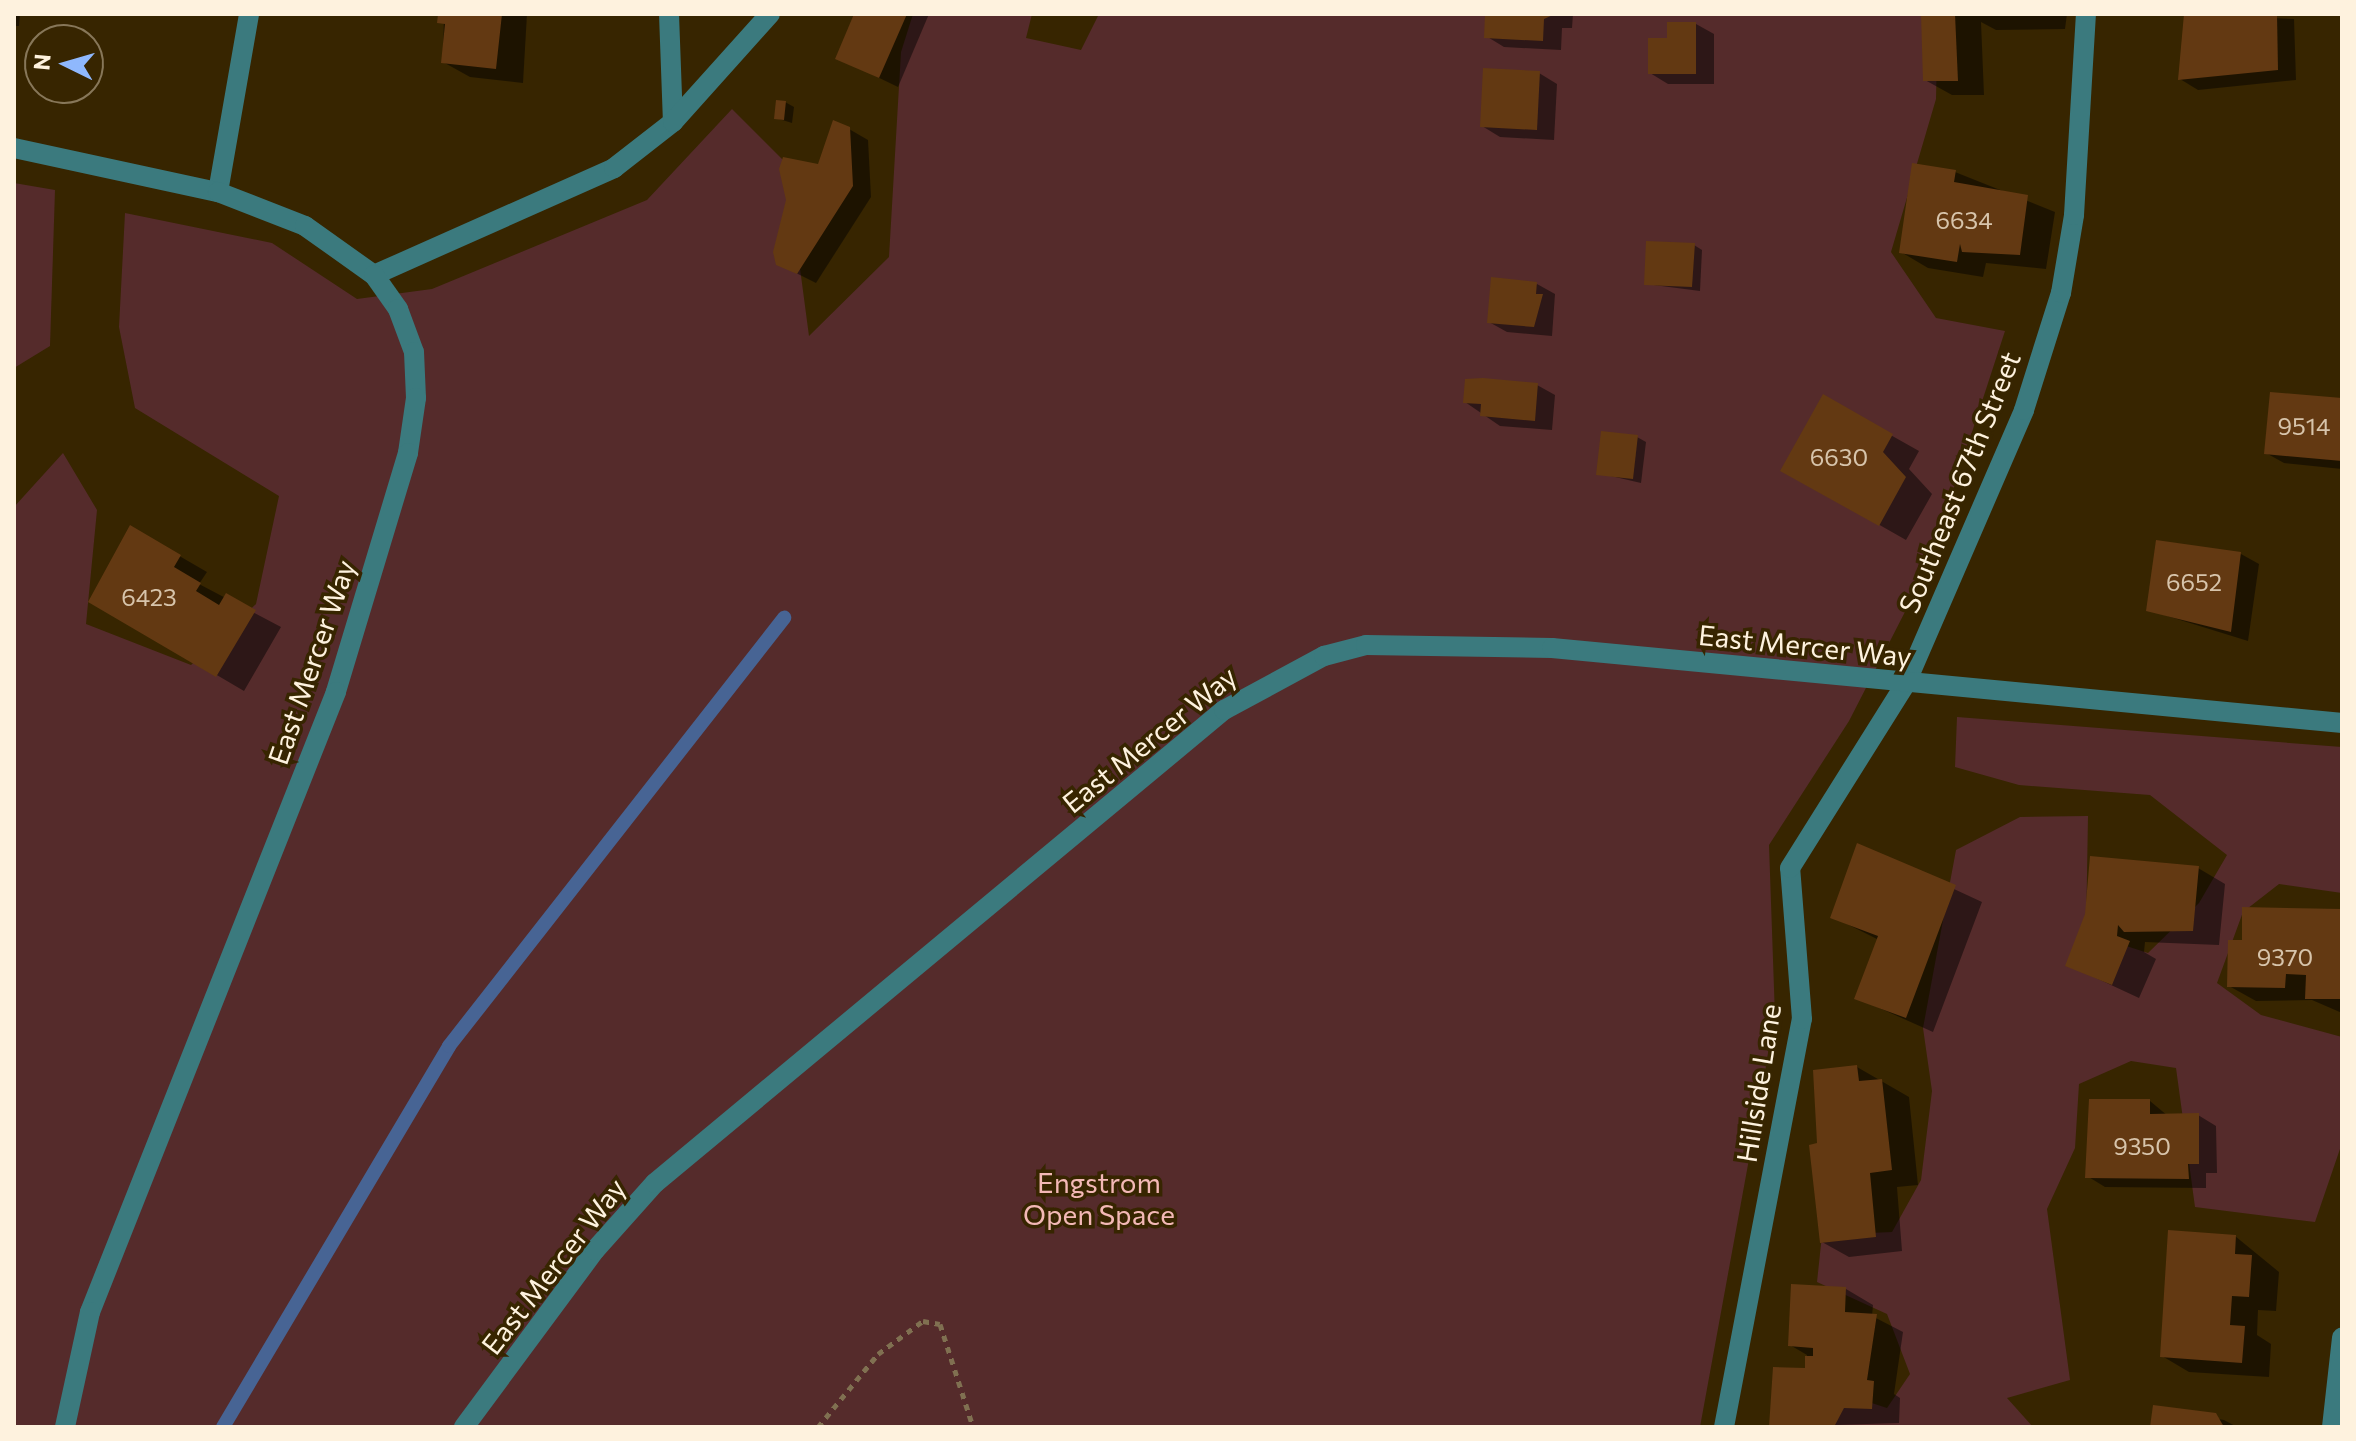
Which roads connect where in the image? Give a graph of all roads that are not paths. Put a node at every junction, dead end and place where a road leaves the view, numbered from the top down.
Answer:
1 (249, 14) edge
2 (669, 14) edge
3 (770, 14) edge
4 (2086, 14) edge
5 (673, 122) junction
6 (14, 148) edge
7 (218, 192) junction
8 (374, 275) junction
9 (1906, 683) junction
10 (2342, 723) edge
11 (2342, 1338) edge
12 (65, 1427) edge
13 (464, 1427) edge
14 (1724, 1427) edge
15 (2332, 1427) edge

1 - 7 street
2 - 5 street
3 - 5 street
4 - 9 street, Southeast 67th Street
5 - 8 street
6 - 7 street, East Mercer Way
7 - 8 street, East Mercer Way
8 - 12 street, East Mercer Way
9 - 10 street, East Mercer Way
9 - 13 street, East Mercer Way
9 - 14 street, Hillside Lane
11 - 15 street

